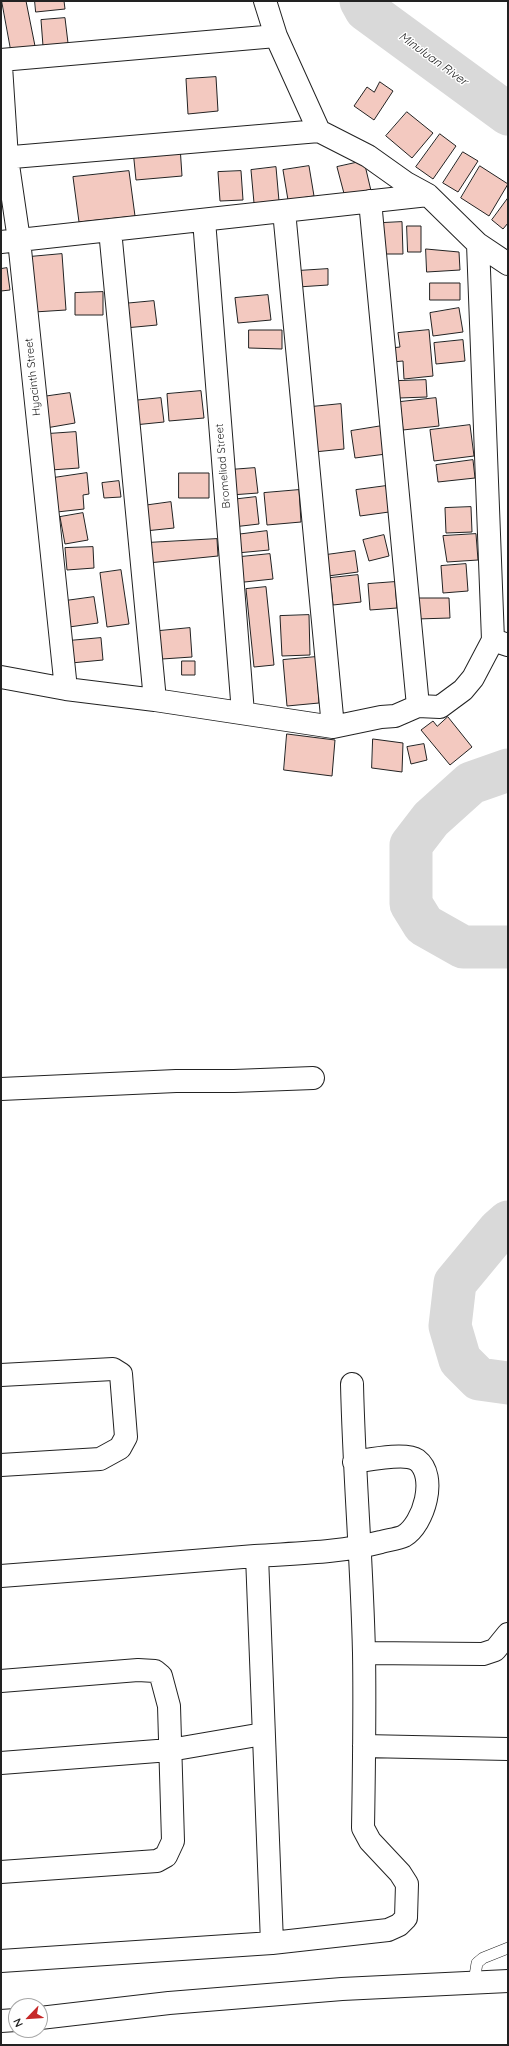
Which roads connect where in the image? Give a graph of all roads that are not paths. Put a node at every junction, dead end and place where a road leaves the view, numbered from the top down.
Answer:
1 (265, 1) edge
2 (276, 36) junction
3 (1, 60) edge
4 (1, 66) edge
5 (319, 131) junction
6 (4, 158) edge
7 (428, 195) junction
8 (370, 201) junction
9 (284, 211) junction
10 (204, 220) junction
11 (110, 230) junction
12 (10, 241) edge
13 (478, 244) junction
14 (508, 264) edge
15 (501, 642) edge
16 (1, 677) edge
17 (66, 689) junction
18 (155, 700) junction
19 (418, 706) junction
20 (243, 713) junction
21 (333, 727) junction
22 (313, 1078) dead end
23 (1, 1089) edge
24 (1, 1375) edge
25 (352, 1384) dead end
26 (354, 1462) junction
27 (1, 1465) edge
28 (360, 1547) junction
29 (257, 1556) junction
30 (1, 1576) edge
31 (508, 1634) edge
32 (364, 1653) junction
33 (1, 1681) edge
34 (263, 1734) junction
35 (364, 1746) junction
36 (508, 1749) edge
37 (170, 1750) junction
38 (1, 1763) edge
39 (1, 1872) edge
40 (272, 1943) junction
41 (508, 1948) edge
42 (1, 1961) edge
43 (508, 1981) edge
44 (474, 1982) junction
45 (48, 2017) edge

1 - 2 street
2 - 3 street
2 - 5 street
4 - 6 street, Hyacinth Street
5 - 6 street
5 - 7 street
6 - 12 street, Hyacinth Street
7 - 8 street
7 - 13 street
8 - 9 street
8 - 19 street
9 - 10 street
9 - 21 street
10 - 11 street
10 - 20 street, Bromeliad Street
11 - 12 street
11 - 18 street
12 - 17 street, Hyacinth Street
13 - 14 street
13 - 15 street
15 - 19 street
16 - 17 street
17 - 18 street
18 - 20 street
19 - 21 street
20 - 21 street
22 - 23 street
24 - 27 street
25 - 26 street
26 - 28 street
26 - 28 street
28 - 29 street
28 - 32 street
29 - 30 street
29 - 34 street
31 - 32 street
32 - 35 street
33 - 37 street
34 - 37 street
34 - 40 street
35 - 36 street
35 - 40 street
37 - 38 street
37 - 39 street
40 - 42 street
41 - 44 lane
43 - 44 street
44 - 45 street

